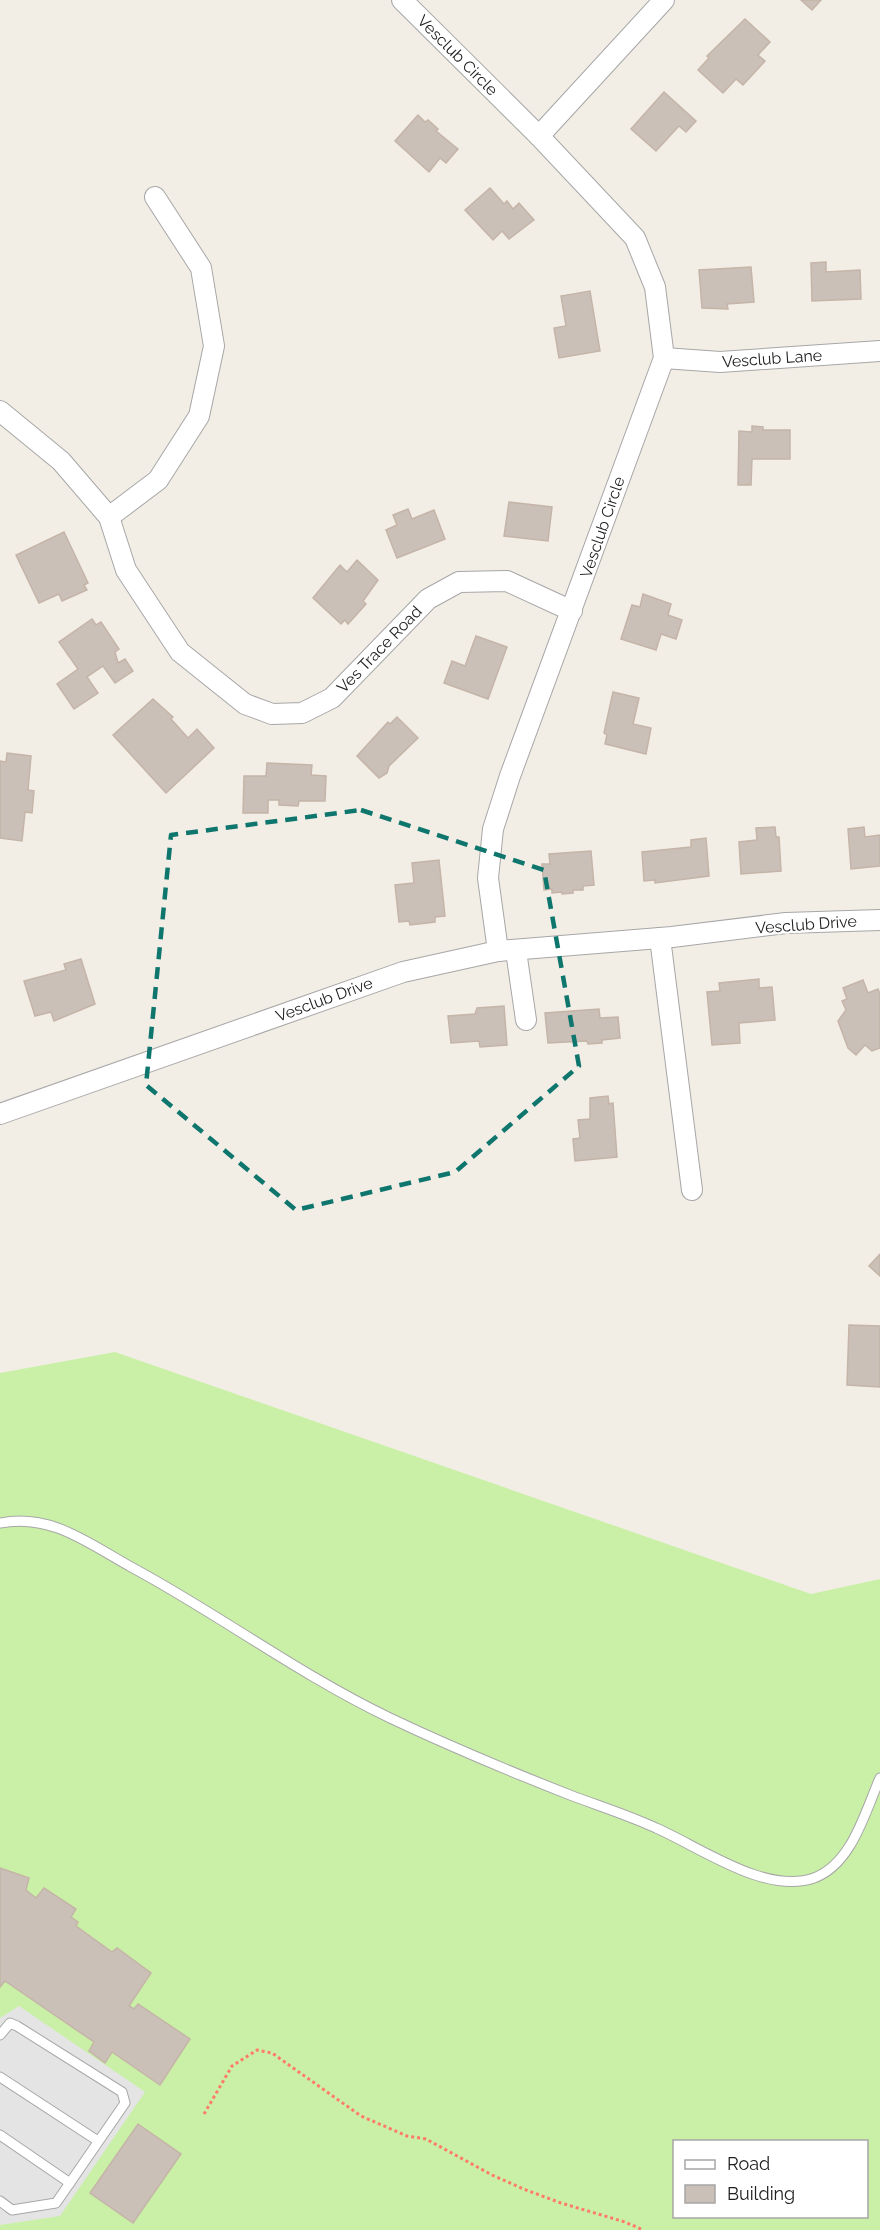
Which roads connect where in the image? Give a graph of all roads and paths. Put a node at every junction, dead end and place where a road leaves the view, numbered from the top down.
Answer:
1 (402, 0) edge
2 (663, 0) edge
3 (539, 136) junction
4 (155, 197) dead end
5 (880, 351) edge
6 (664, 358) junction
7 (0, 411) edge
8 (109, 517) junction
9 (572, 611) junction
10 (880, 920) edge
11 (660, 938) junction
12 (507, 951) junction
13 (526, 1020) dead end
14 (0, 1114) edge
15 (692, 1190) dead end
16 (0, 1523) edge
17 (880, 1778) edge
18 (0, 2035) edge
19 (0, 2077) edge
20 (204, 2114) dead end
21 (0, 2135) edge
22 (98, 2141) junction
23 (70, 2183) junction
24 (0, 2201) edge
25 (642, 2230) edge

1 - 3 street, Vesclub Circle
2 - 3 street
3 - 6 street, Vesclub Circle
4 - 8 street
5 - 6 street, Vesclub Lane
6 - 9 street, Vesclub Circle
7 - 8 street, Ves Trace Road
8 - 9 street, Ves Trace Road
9 - 12 street, Vesclub Circle
10 - 11 street, Vesclub Drive
11 - 12 street, Vesclub Drive
11 - 15 street
12 - 13 street, Vesclub Circle
12 - 14 street, Vesclub Drive
16 - 17 lane
18 - 22 lane
19 - 22 lane
20 - 25 path
21 - 23 lane
22 - 23 lane
23 - 24 lane

